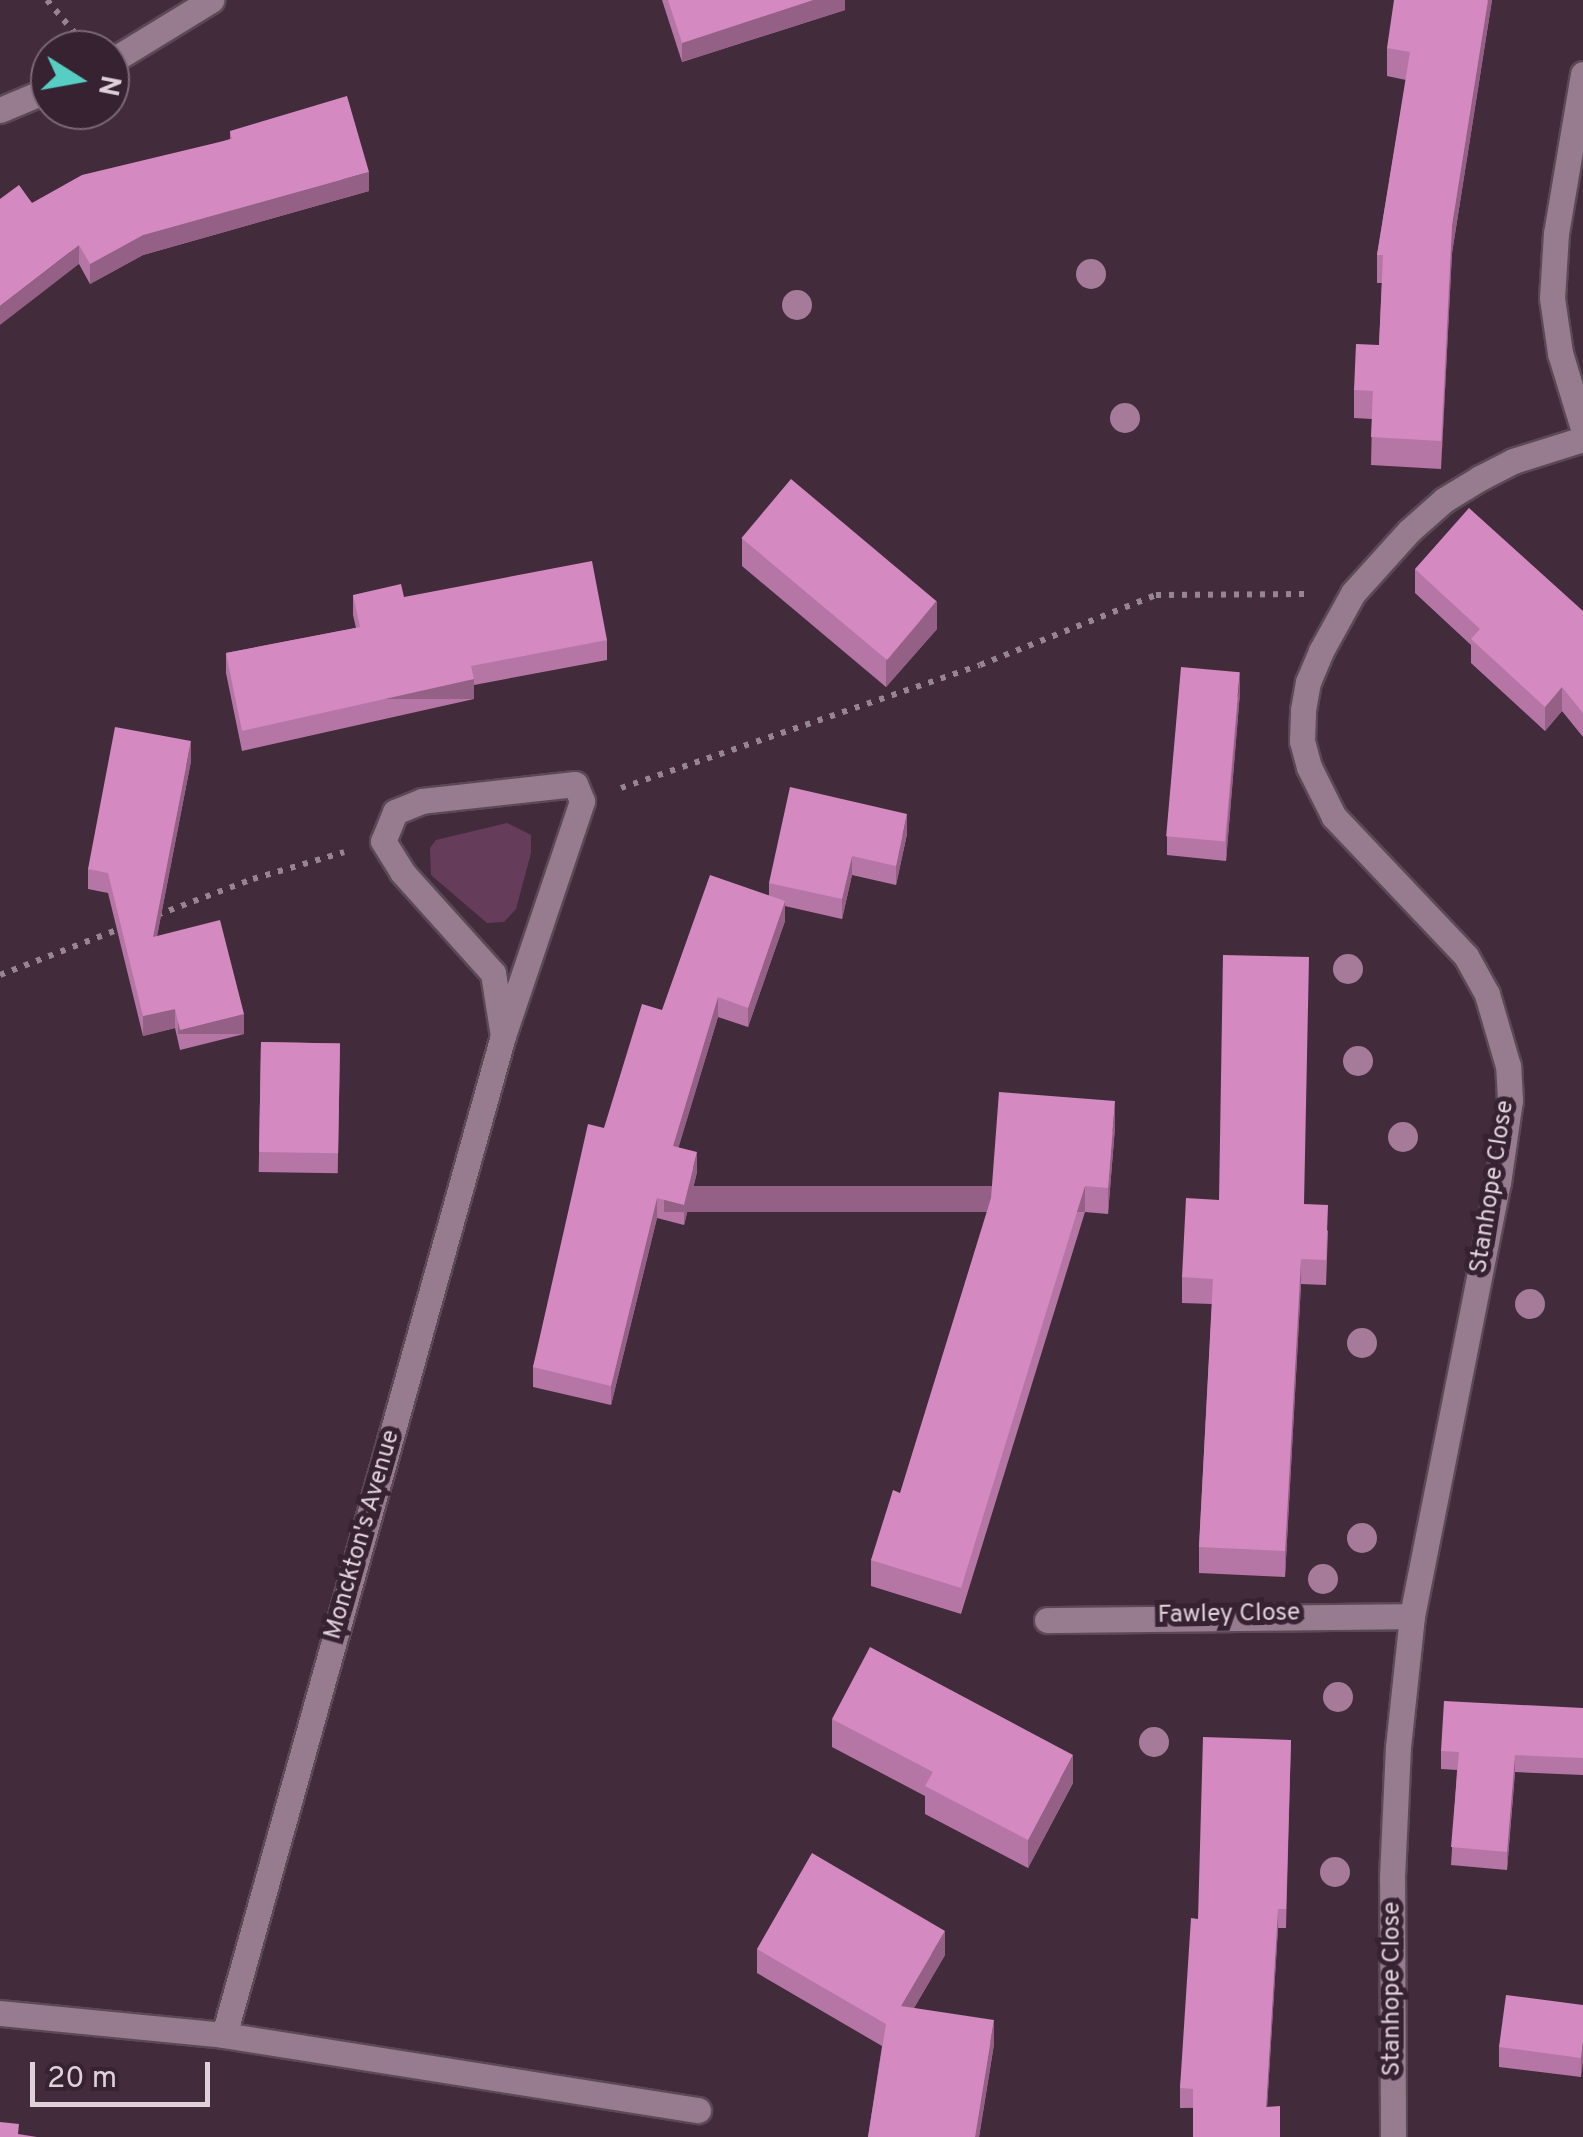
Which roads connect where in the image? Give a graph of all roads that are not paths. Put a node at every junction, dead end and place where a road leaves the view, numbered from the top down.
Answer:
1 (211, 0) edge
2 (130, 50) edge
3 (1583, 74) edge
4 (30, 97) edge
5 (0, 110) edge
6 (1583, 428) edge
7 (1583, 439) edge
8 (502, 1036) junction
9 (1412, 1616) junction
10 (1047, 1620) dead end
11 (0, 2013) edge
12 (224, 2035) junction
13 (698, 2110) dead end
14 (1393, 2137) edge

1 - 2 street
3 - 6 street
4 - 5 street
7 - 9 street, Stanhope Close
8 - 8 street, Monckton's Avenue
8 - 12 street, Monckton's Avenue
9 - 10 street, Fawley Close
9 - 14 street, Stanhope Close
11 - 12 street
12 - 13 street

